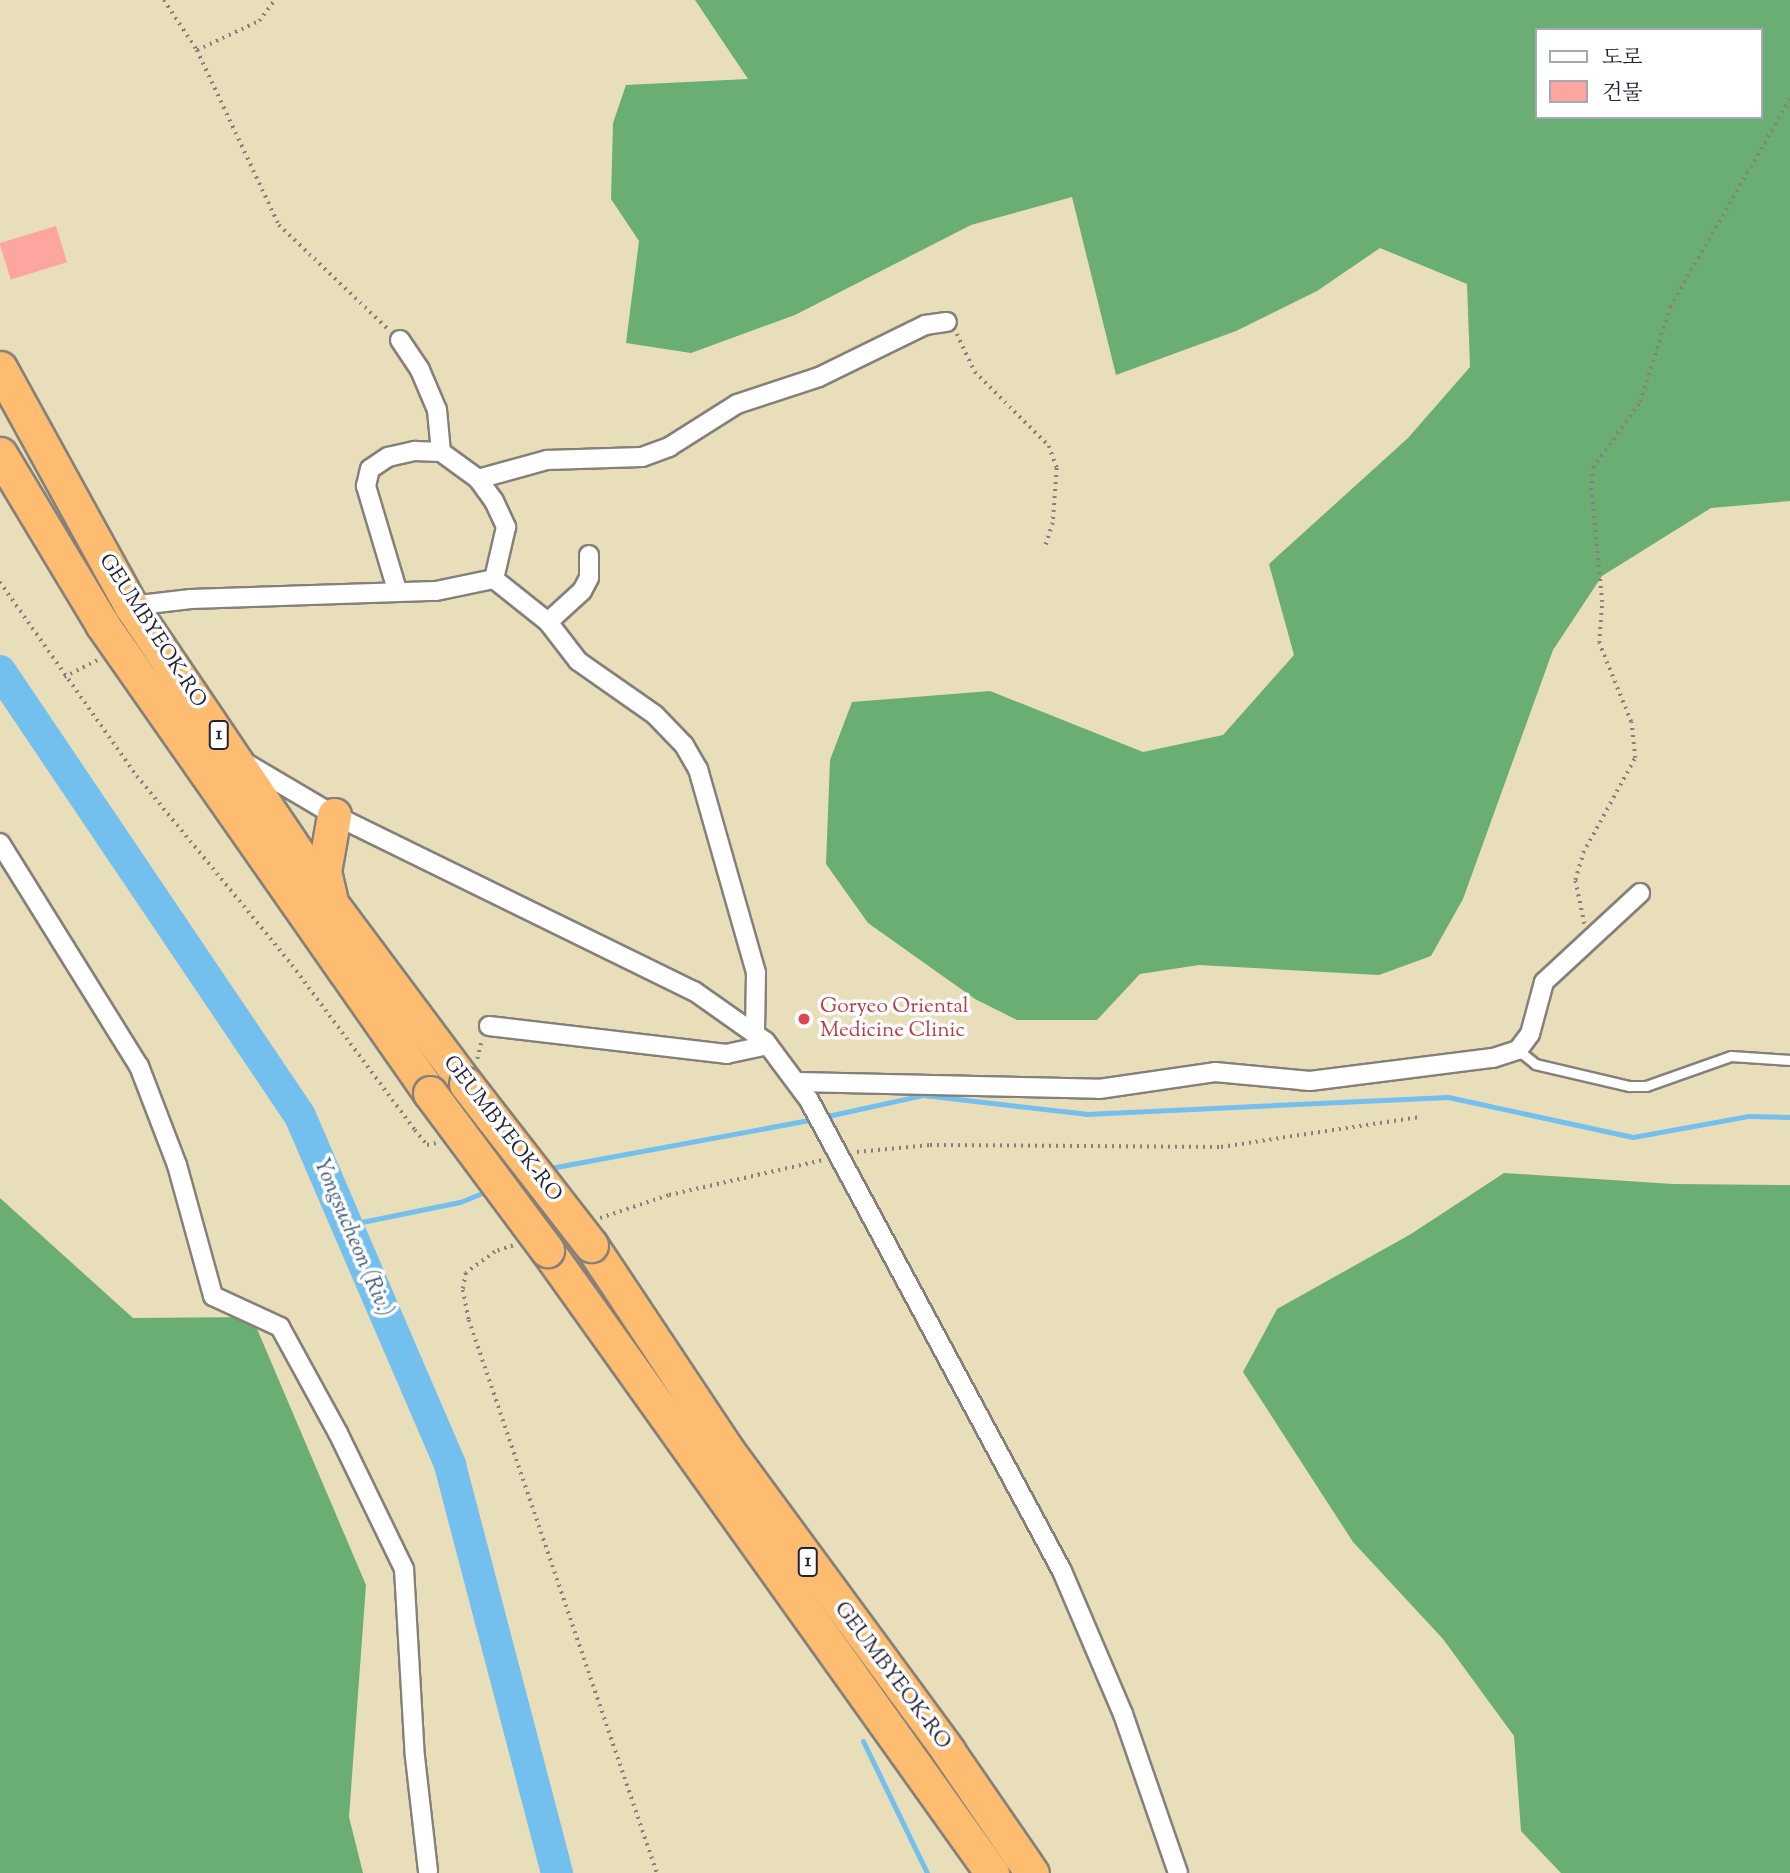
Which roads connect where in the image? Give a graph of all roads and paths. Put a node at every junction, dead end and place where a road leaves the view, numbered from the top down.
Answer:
1 (164, 0) edge
2 (275, 0) edge
3 (197, 50) junction
4 (1790, 98) edge
5 (947, 322) joint
6 (400, 340) joint
7 (0, 368) edge
8 (441, 452) junction
9 (0, 454) edge
10 (478, 480) junction
11 (1046, 545) dead end
12 (589, 555) dead end
13 (494, 579) junction
14 (0, 582) edge
15 (397, 590) junction
16 (131, 606) junction
17 (548, 622) junction
18 (106, 656) dead end
19 (64, 677) junction
20 (233, 756) junction
21 (205, 775) junction
22 (334, 815) junction
23 (0, 843) edge
24 (1640, 893) dead end
25 (331, 903) junction
26 (1589, 940) junction
27 (489, 1026) joint
28 (755, 1031) junction
29 (768, 1045) junction
30 (1518, 1051) junction
31 (1790, 1060) edge
32 (471, 1072) junction
33 (798, 1082) junction
34 (1420, 1117) dead end
35 (449, 1140) dead end
36 (837, 1151) junction
37 (592, 1233) junction
38 (533, 1247) junction
39 (428, 1871) dead end
40 (657, 1873) edge
41 (992, 1873) edge
42 (1031, 1873) edge
43 (1178, 1873) edge

1 - 3 path
2 - 3 path
3 - 6 path
4 - 26 path
5 - 10 street
5 - 11 path
6 - 8 street
7 - 16 highway, GEUMBYEOK-RO / 1
8 - 10 street
8 - 15 street
9 - 21 highway, GEUMBYEOK-RO / 1
10 - 13 street
12 - 17 street
13 - 15 street
13 - 17 street
14 - 19 path
15 - 16 street
16 - 20 highway, GEUMBYEOK-RO / 1
17 - 28 street
18 - 19 path
19 - 35 path
20 - 21 street
20 - 22 street
20 - 25 highway, GEUMBYEOK-RO / 1
21 - 38 highway, GEUMBYEOK-RO / 1, bridge
22 - 25 highway
22 - 28 street
23 - 39 street
24 - 26 street
25 - 32 highway, GEUMBYEOK-RO / 1
26 - 30 street
27 - 29 street
27 - 32 path
28 - 29 street
29 - 33 street
30 - 31 lane
30 - 33 street
32 - 37 highway, GEUMBYEOK-RO / 1, bridge
33 - 36 street
34 - 36 path
36 - 37 path
36 - 43 street
37 - 42 highway, GEUMBYEOK-RO / 1
38 - 40 path
38 - 41 highway, GEUMBYEOK-RO / 1

